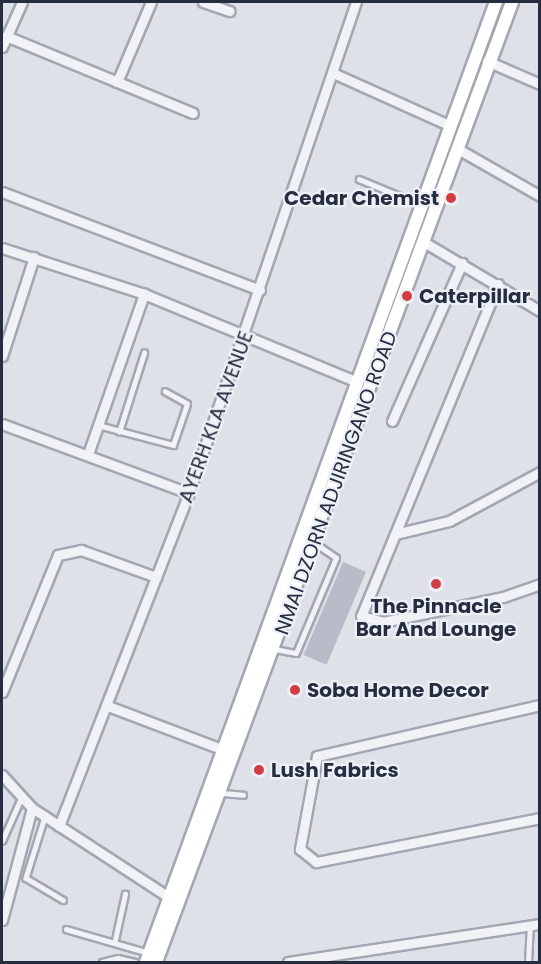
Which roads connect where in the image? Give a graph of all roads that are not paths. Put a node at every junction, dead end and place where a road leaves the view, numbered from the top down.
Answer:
1 (22, 2) edge
2 (151, 2) edge
3 (204, 2) edge
4 (356, 2) edge
5 (496, 2) edge
6 (512, 2) edge
7 (229, 11) dead end
8 (6, 36) junction
9 (2, 47) edge
10 (487, 61) junction
11 (333, 73) junction
12 (117, 82) junction
13 (540, 84) edge
14 (193, 113) dead end
15 (451, 126) junction
16 (458, 149) junction
17 (359, 179) dead end
18 (2, 192) edge
19 (540, 196) edge
20 (422, 205) junction
21 (422, 241) junction
22 (2, 248) edge
23 (34, 257) junction
24 (462, 263) junction
25 (498, 284) junction
26 (260, 290) junction
27 (144, 294) junction
28 (540, 311) edge
29 (246, 333) junction
30 (144, 353) dead end
31 (2, 356) edge
32 (358, 382) junction
33 (165, 392) dead end
34 (392, 421) dead end
35 (2, 424) edge
36 (98, 426) junction
37 (119, 432) junction
38 (88, 454) junction
39 (540, 472) edge
40 (189, 493) junction
41 (395, 534) junction
42 (314, 543) junction
43 (156, 577) junction
44 (540, 584) edge
45 (275, 649) junction
46 (256, 663) junction
47 (269, 666) junction
48 (2, 692) edge
49 (540, 705) edge
50 (108, 706) junction
51 (224, 750) junction
52 (2, 775) edge
53 (222, 793) junction
54 (243, 795) dead end
55 (22, 796) junction
56 (32, 808) junction
57 (45, 817) junction
58 (540, 818) edge
59 (59, 826) junction
60 (2, 841) edge
61 (4, 885) edge
62 (125, 894) dead end
63 (170, 898) junction
64 (63, 900) dead end
65 (2, 920) edge
66 (535, 925) edge
67 (66, 929) dead end
68 (115, 940) junction
69 (150, 959) edge
70 (102, 963) edge
71 (136, 963) edge
72 (288, 963) edge
73 (528, 963) edge

1 - 8 street
2 - 12 street
3 - 7 street
4 - 11 street, AYERH KLA AVENUE
5 - 15 main road, NMAI DZORN ADJIRINGANO ROAD
6 - 10 main road, NMAI DZORN ADJIRINGANO ROAD
8 - 9 street
8 - 12 street
10 - 13 street
10 - 16 main road, NMAI DZORN ADJIRINGANO ROAD
11 - 15 street
11 - 26 street, AYERH KLA AVENUE
12 - 14 street
15 - 20 main road, NMAI DZORN ADJIRINGANO ROAD
16 - 19 street
16 - 21 main road, NMAI DZORN ADJIRINGANO ROAD
17 - 20 lane
18 - 26 street
20 - 32 main road, NMAI DZORN ADJIRINGANO ROAD
21 - 24 street
21 - 42 main road, NMAI DZORN ADJIRINGANO ROAD
22 - 23 street
23 - 27 street
23 - 31 street
24 - 25 street
24 - 34 street
25 - 28 street
25 - 41 street
26 - 29 street, AYERH KLA AVENUE
27 - 29 street
27 - 36 street
29 - 32 street
29 - 40 street, AYERH KLA AVENUE
30 - 37 lane
32 - 46 main road, NMAI DZORN ADJIRINGANO ROAD
33 - 37 lane
35 - 38 street
36 - 37 lane
36 - 38 street
38 - 40 street
39 - 41 street
40 - 43 street, AYERH KLA AVENUE
41 - 44 street
42 - 45 main road, NMAI DZORN ADJIRINGANO ROAD
42 - 45 lane
43 - 48 street
43 - 50 street, AYERH KLA AVENUE
45 - 47 main road, NMAI DZORN ADJIRINGANO ROAD
46 - 47 main road
46 - 51 main road, NMAI DZORN ADJIRINGANO ROAD
47 - 53 main road, NMAI DZORN ADJIRINGANO ROAD
49 - 58 street
50 - 51 street
50 - 59 street, AYERH KLA AVENUE
51 - 63 main road, NMAI DZORN ADJIRINGANO ROAD
52 - 55 street
53 - 54 lane
53 - 69 main road, NMAI DZORN ADJIRINGANO ROAD
55 - 56 street
55 - 60 lane
56 - 57 street
56 - 61 street
57 - 59 street
57 - 64 lane
59 - 63 street
61 - 65 street
62 - 68 lane
63 - 69 main road, NMAI DZORN ADJIRINGANO ROAD
66 - 72 street
66 - 73 lane
67 - 68 lane
68 - 69 lane
70 - 71 lane

